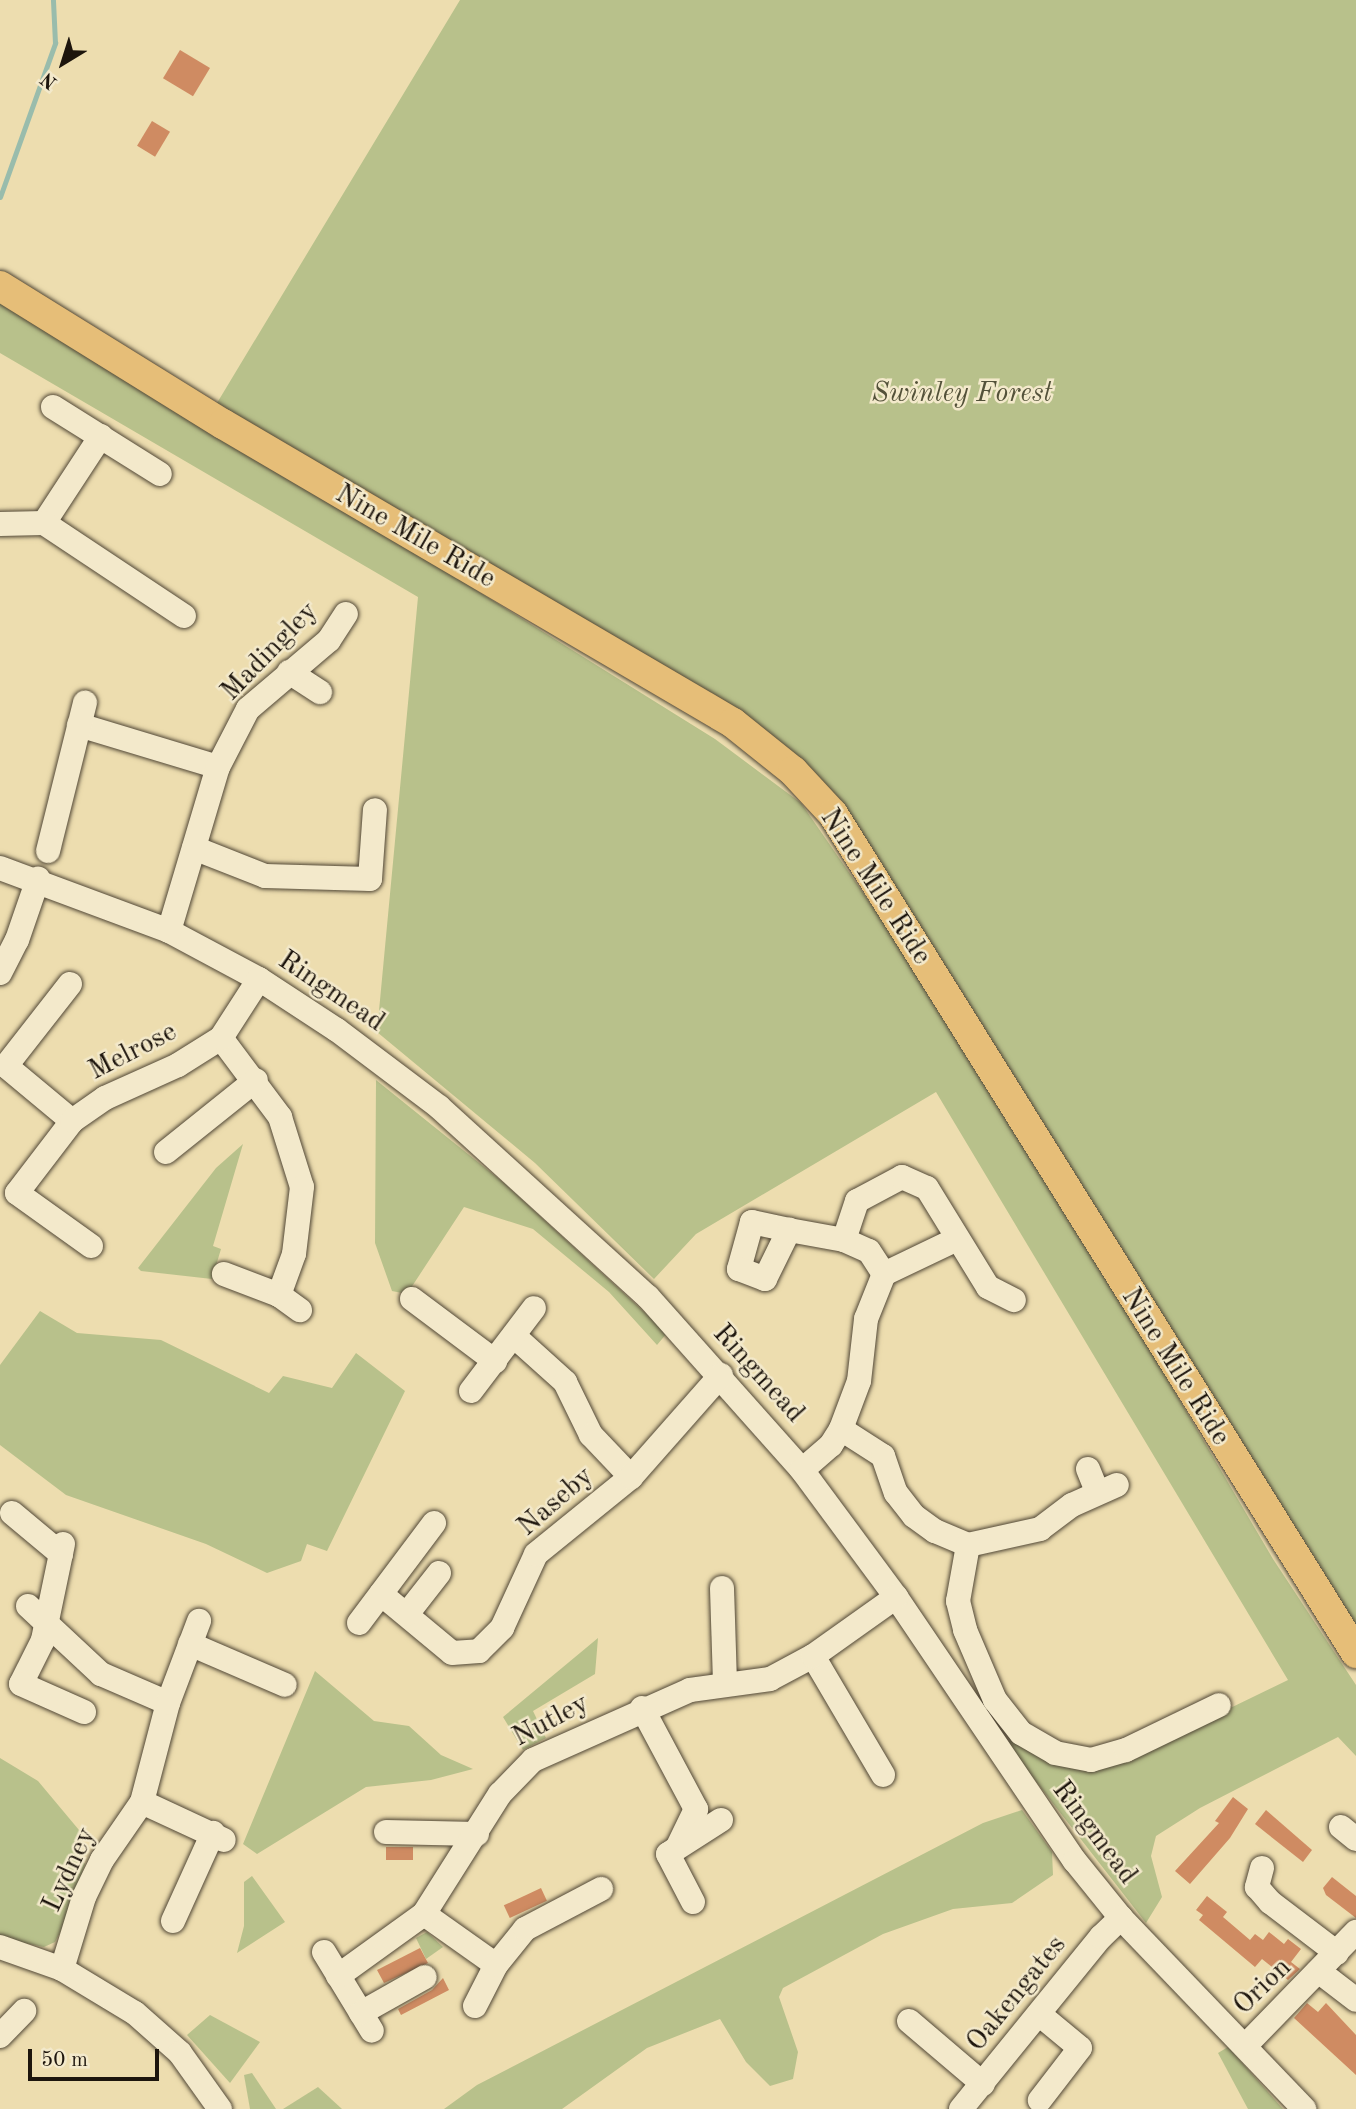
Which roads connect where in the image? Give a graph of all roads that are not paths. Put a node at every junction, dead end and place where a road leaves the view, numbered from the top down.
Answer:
1 (0, 286) edge
2 (53, 407) dead end
3 (101, 436) junction
4 (160, 474) dead end
5 (44, 523) junction
6 (0, 524) edge
7 (346, 614) dead end
8 (184, 616) dead end
9 (289, 672) junction
10 (320, 692) dead end
11 (218, 768) junction
12 (375, 810) dead end
13 (194, 848) junction
14 (48, 851) dead end
15 (0, 868) edge
16 (38, 879) junction
17 (169, 931) junction
18 (0, 973) edge
19 (259, 979) junction
20 (70, 984) dead end
21 (221, 1038) junction
22 (3, 1070) edge
23 (256, 1080) junction
24 (72, 1121) junction
25 (166, 1152) dead end
26 (8, 1188) edge
27 (789, 1230) dead end
28 (844, 1240) junction
29 (955, 1240) junction
30 (91, 1246) dead end
31 (224, 1274) dead end
32 (884, 1274) junction
33 (279, 1295) junction
34 (412, 1299) dead end
35 (1014, 1300) dead end
36 (534, 1308) dead end
37 (300, 1310) dead end
38 (514, 1336) junction
39 (495, 1361) junction
40 (721, 1375) junction
41 (471, 1391) dead end
42 (841, 1429) junction
43 (802, 1470) junction
44 (631, 1477) junction
45 (1100, 1481) dead end
46 (12, 1513) dead end
47 (434, 1523) dead end
48 (968, 1545) junction
49 (439, 1573) dead end
50 (722, 1588) dead end
51 (381, 1594) junction
52 (896, 1597) junction
53 (27, 1605) dead end
54 (407, 1614) junction
55 (359, 1623) dead end
56 (46, 1624) junction
57 (1356, 1653) edge
58 (813, 1656) junction
59 (725, 1682) junction
60 (285, 1685) dead end
61 (168, 1703) junction
62 (1219, 1705) dead end
63 (642, 1708) junction
64 (84, 1712) dead end
65 (883, 1775) dead end
66 (142, 1802) junction
67 (721, 1819) dead end
68 (386, 1832) dead end
69 (477, 1834) junction
70 (678, 1846) junction
71 (1262, 1868) dead end
72 (601, 1889) dead end
73 (692, 1902) dead end
74 (424, 1914) junction
75 (1121, 1918) junction
76 (173, 1921) dead end
77 (1356, 1932) edge
78 (0, 1947) edge
79 (324, 1952) dead end
80 (1337, 1953) junction
81 (496, 1965) junction
82 (62, 1969) junction
83 (1321, 1973) junction
84 (338, 1976) junction
85 (425, 1977) dead end
86 (1356, 2000) edge
87 (475, 2006) dead end
88 (24, 2011) dead end
89 (1039, 2014) junction
90 (909, 2021) dead end
91 (0, 2036) edge
92 (1246, 2045) junction
93 (983, 2084) junction
94 (1040, 2101) dead end
95 (220, 2109) edge
96 (961, 2109) edge
97 (1304, 2109) edge

1 - 57 main road, Nine Mile Ride
2 - 3 street
3 - 4 street
3 - 5 street
5 - 6 street
5 - 8 street
7 - 9 street, Madingley
9 - 10 street
9 - 11 street, Madingley
11 - 13 street, Madingley
11 - 14 street
12 - 13 street
13 - 17 street, Madingley
15 - 16 street, Ringmead
16 - 17 street, Ringmead
16 - 18 street
17 - 19 street, Ringmead
19 - 21 street, Melrose
19 - 40 street, Ringmead
20 - 22 street, Melrose
21 - 23 street, Melrose
21 - 24 street, Melrose
22 - 24 street, Melrose
23 - 25 street
23 - 33 street, Melrose
24 - 26 street, Melrose
26 - 30 street, Melrose
27 - 28 street
28 - 29 street
28 - 32 street
29 - 32 street
29 - 35 street
31 - 33 street
32 - 42 street
33 - 37 street
34 - 39 street
36 - 38 street
38 - 39 street
38 - 44 street, Naseby
39 - 41 street
40 - 43 street, Ringmead
40 - 44 street, Naseby
42 - 43 street
42 - 48 street
43 - 52 street, Ringmead
44 - 54 street, Naseby
45 - 48 street
46 - 56 street
47 - 51 street
48 - 62 street
49 - 54 street
50 - 59 street
51 - 54 street, Naseby
51 - 55 street
52 - 58 street, Nutley
52 - 75 street, Ringmead
53 - 56 street
56 - 61 street
56 - 64 street
58 - 59 street, Nutley
58 - 65 street
59 - 63 street, Nutley
60 - 61 street, Lydney
61 - 66 street, Lydney
63 - 69 street, Nutley
63 - 70 street
66 - 76 street
66 - 82 street, Lydney
67 - 70 street
68 - 69 street
69 - 74 street, Nutley
70 - 73 street
71 - 80 street, Orion
72 - 81 street
74 - 81 street
74 - 84 street, Nutley
75 - 89 street, Oakengates
75 - 92 street, Ringmead
77 - 80 street, Orion
78 - 82 street
79 - 84 street
80 - 83 street, Orion
81 - 87 street
82 - 95 street
83 - 86 street, Orion
83 - 92 street, Orion
84 - 85 street
88 - 91 street
89 - 93 street, Oakengates
89 - 94 street
90 - 93 street
92 - 97 street, Ringmead
93 - 96 street, Oakengates

